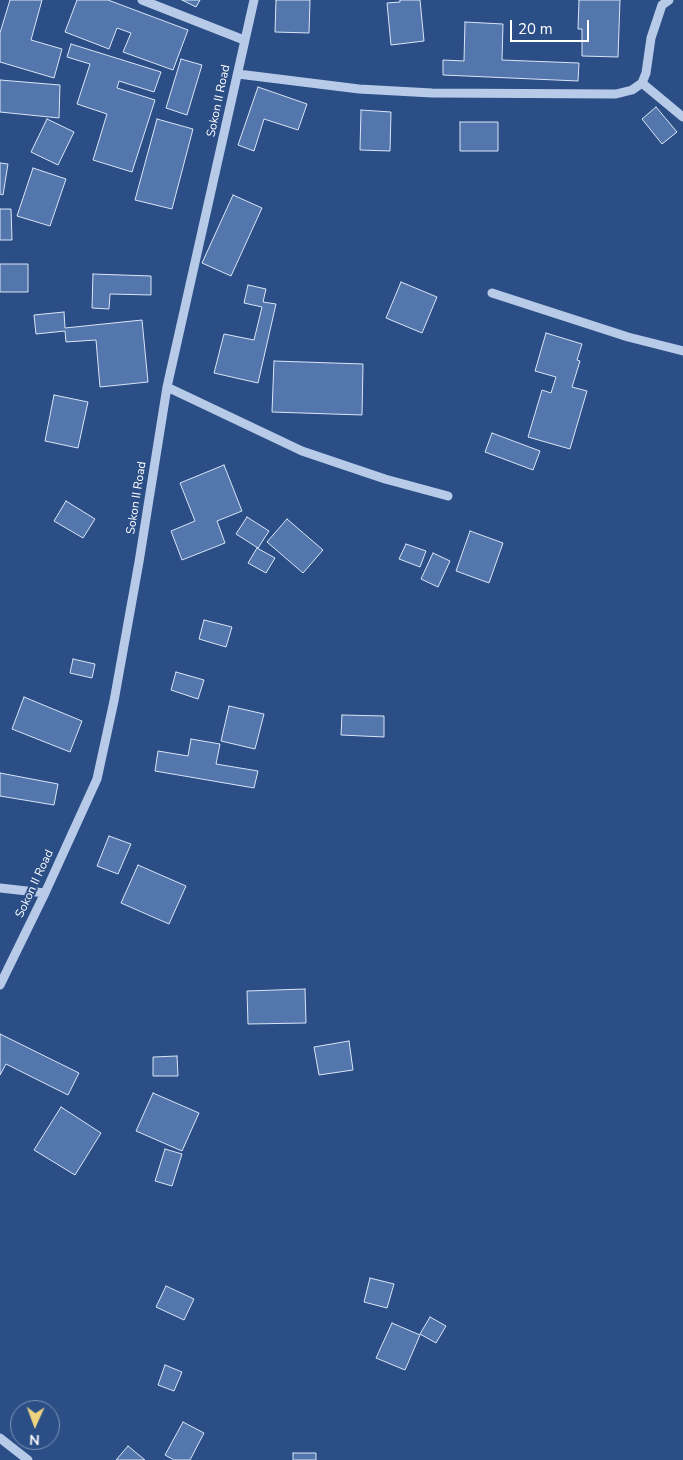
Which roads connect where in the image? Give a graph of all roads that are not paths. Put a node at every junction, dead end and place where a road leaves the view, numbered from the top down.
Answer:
1 (142, 0) edge
2 (254, 0) edge
3 (669, 0) edge
4 (244, 40) junction
5 (238, 74) junction
6 (642, 83) junction
7 (683, 117) edge
8 (492, 294) dead end
9 (683, 351) edge
10 (167, 387) junction
11 (448, 496) dead end
12 (0, 888) edge
13 (45, 893) junction
14 (0, 985) edge
15 (0, 1438) edge
16 (28, 1460) edge

1 - 4 street
2 - 4 street, Sokon II Road
3 - 6 street
4 - 5 street, Sokon II Road
5 - 6 street
5 - 10 street, Sokon II Road
6 - 7 street
8 - 9 street
10 - 11 street
10 - 13 street, Sokon II Road
12 - 13 street
13 - 14 street, Sokon II Road
15 - 16 street

